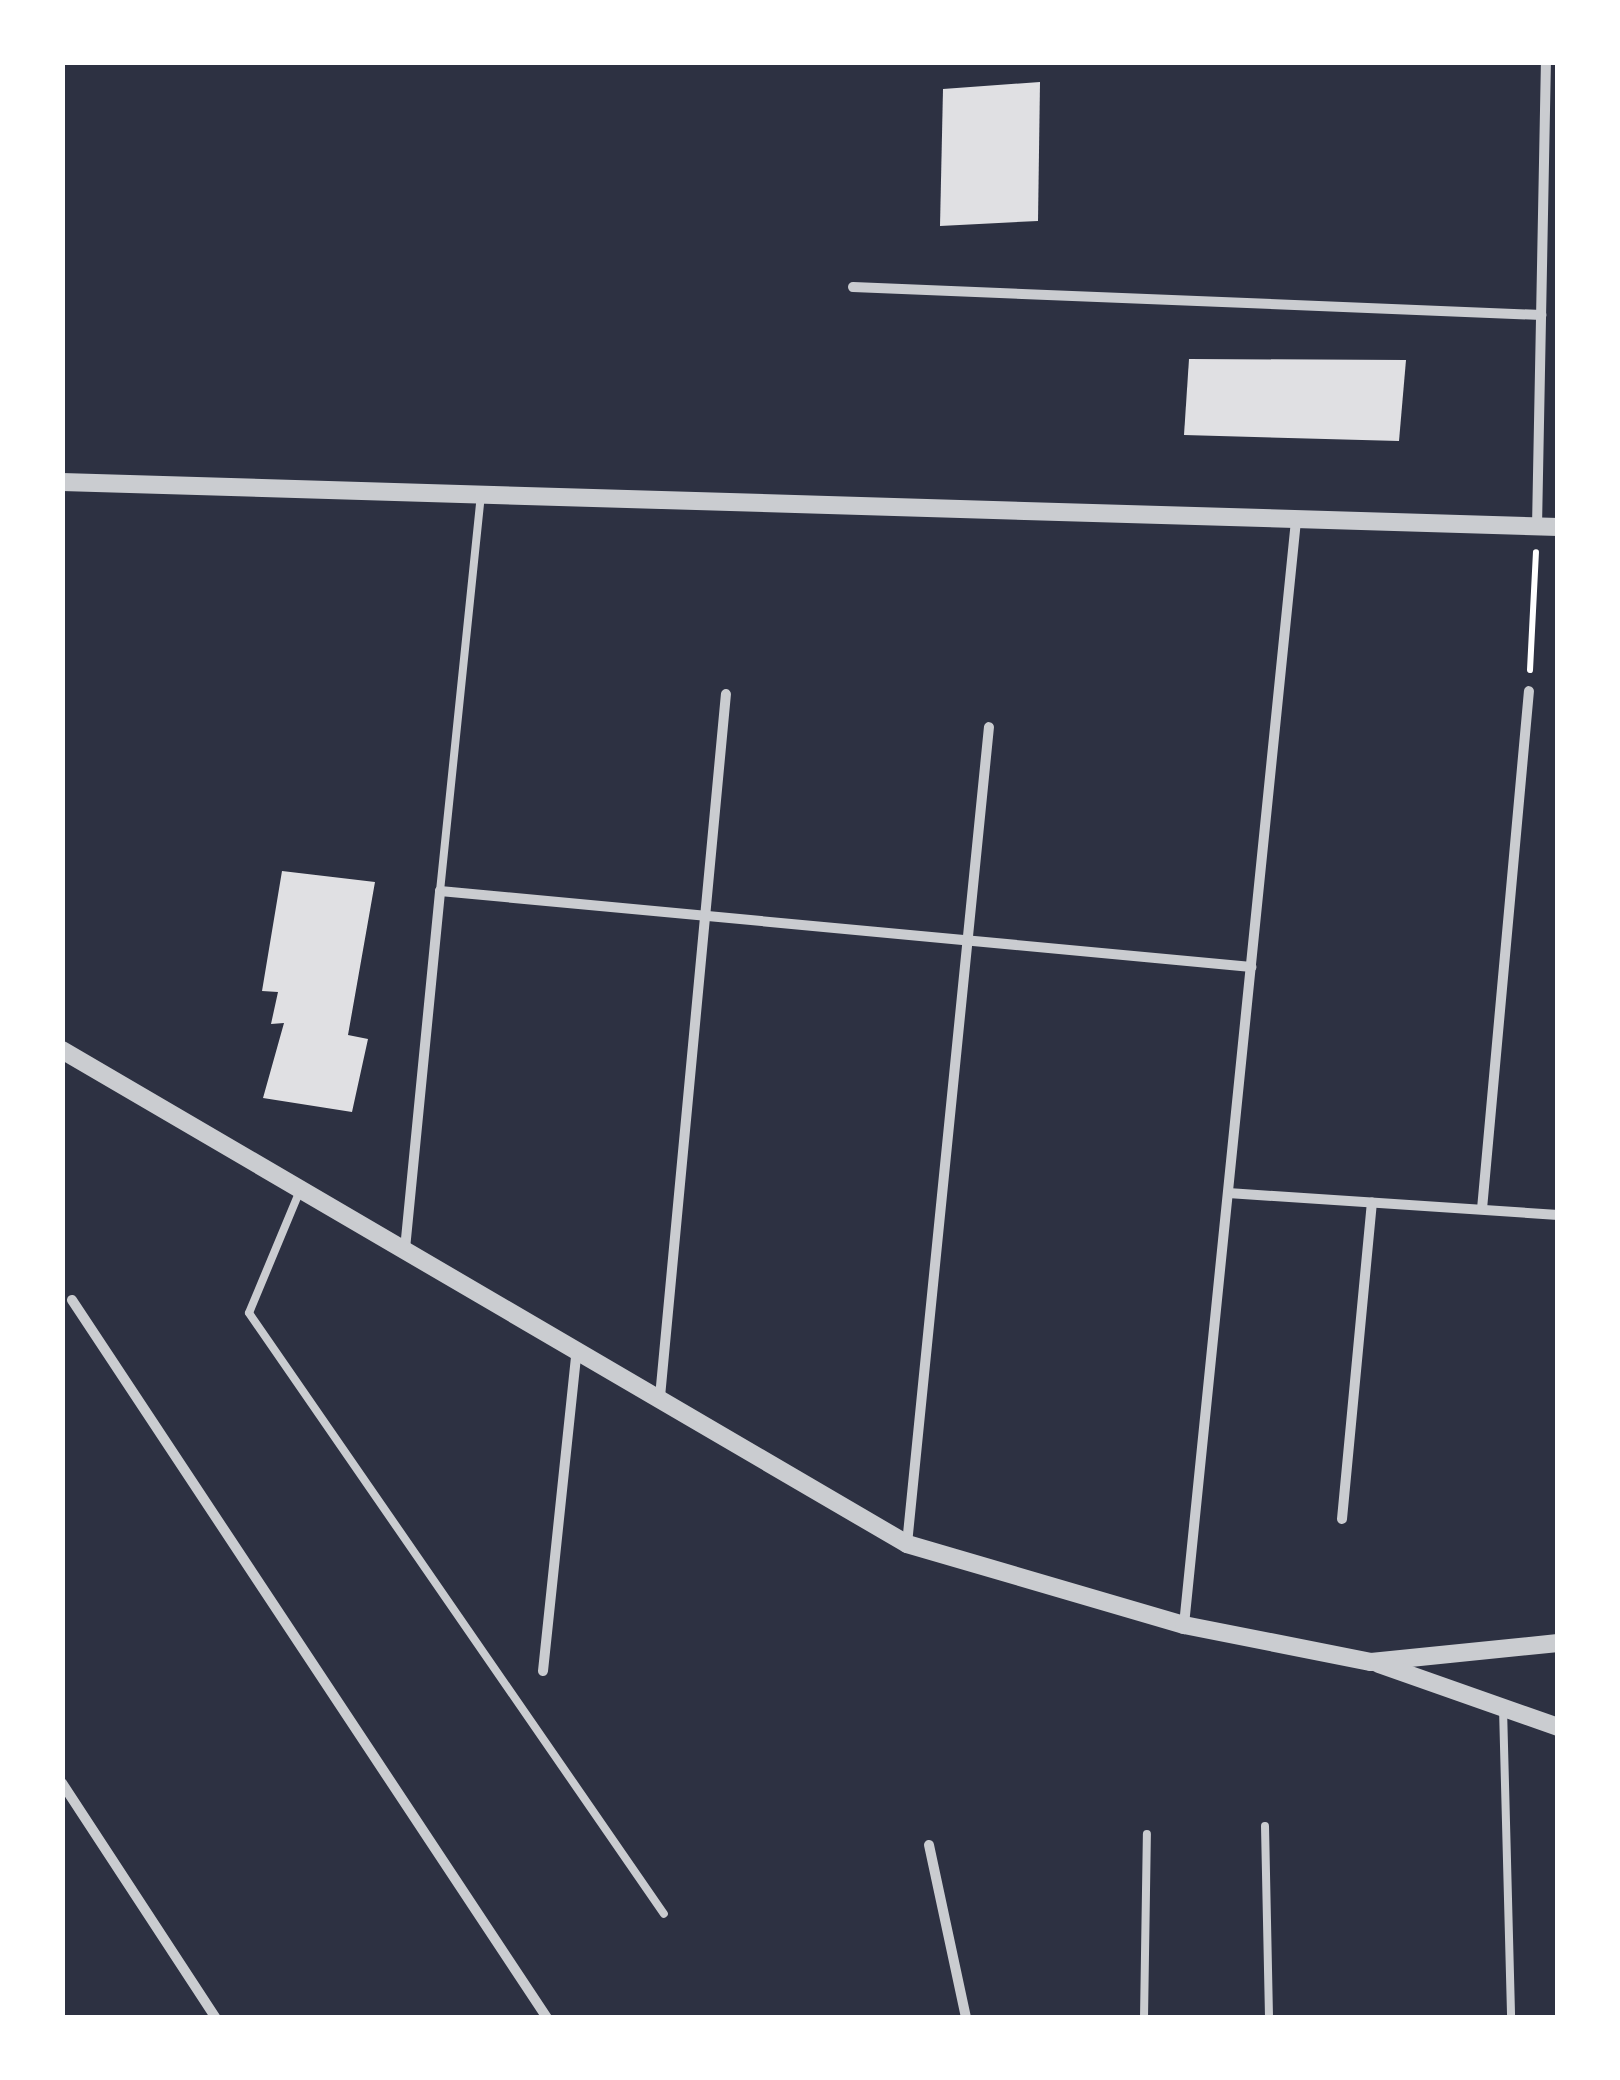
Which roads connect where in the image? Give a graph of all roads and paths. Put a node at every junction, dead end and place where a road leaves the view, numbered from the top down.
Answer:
1 (1546, 62) edge
2 (853, 287) dead end
3 (1541, 315) junction
4 (62, 482) edge
5 (481, 490) junction
6 (1296, 520) junction
7 (1537, 527) junction
8 (1558, 528) edge
9 (1529, 691) joint
10 (726, 694) dead end
11 (989, 727) dead end
12 (440, 891) junction
13 (703, 916) junction
14 (971, 941) junction
15 (1251, 968) junction
16 (62, 1050) edge
17 (301, 1188) junction
18 (1228, 1193) junction
19 (1372, 1202) junction
20 (1482, 1209) junction
21 (1558, 1214) edge
22 (405, 1249) junction
23 (72, 1300) dead end
24 (576, 1349) junction
25 (660, 1397) junction
26 (1342, 1518) dead end
27 (907, 1544) junction
28 (1184, 1625) junction
29 (1558, 1644) edge
30 (1371, 1662) junction
31 (543, 1671) dead end
32 (1503, 1708) junction
33 (1558, 1727) edge
34 (62, 1783) edge
35 (1265, 1826) dead end
36 (1146, 1834) dead end
37 (929, 1845) dead end
38 (664, 1914) dead end
39 (216, 2018) edge
40 (548, 2018) edge
41 (966, 2018) edge
42 (1144, 2018) edge
43 (1269, 2018) edge
44 (1511, 2018) edge

1 - 3 street
2 - 3 street
3 - 7 street
4 - 5 street
5 - 6 street
5 - 12 lane
6 - 7 street
6 - 15 street
7 - 8 street
7 - 9 path
9 - 20 street
10 - 13 street
11 - 14 street
12 - 13 street
12 - 22 street
13 - 14 street
13 - 25 street
14 - 15 street
14 - 27 street
15 - 18 street
16 - 17 street
17 - 22 street
17 - 38 lane
18 - 19 street
18 - 28 street
19 - 20 street
19 - 26 street
20 - 21 street
22 - 24 street
23 - 40 street
24 - 25 street
24 - 31 street
25 - 27 street
27 - 28 street
28 - 30 street
29 - 30 street
30 - 32 street
32 - 33 street
32 - 44 lane
34 - 39 street
35 - 43 lane
36 - 42 lane
37 - 41 street

